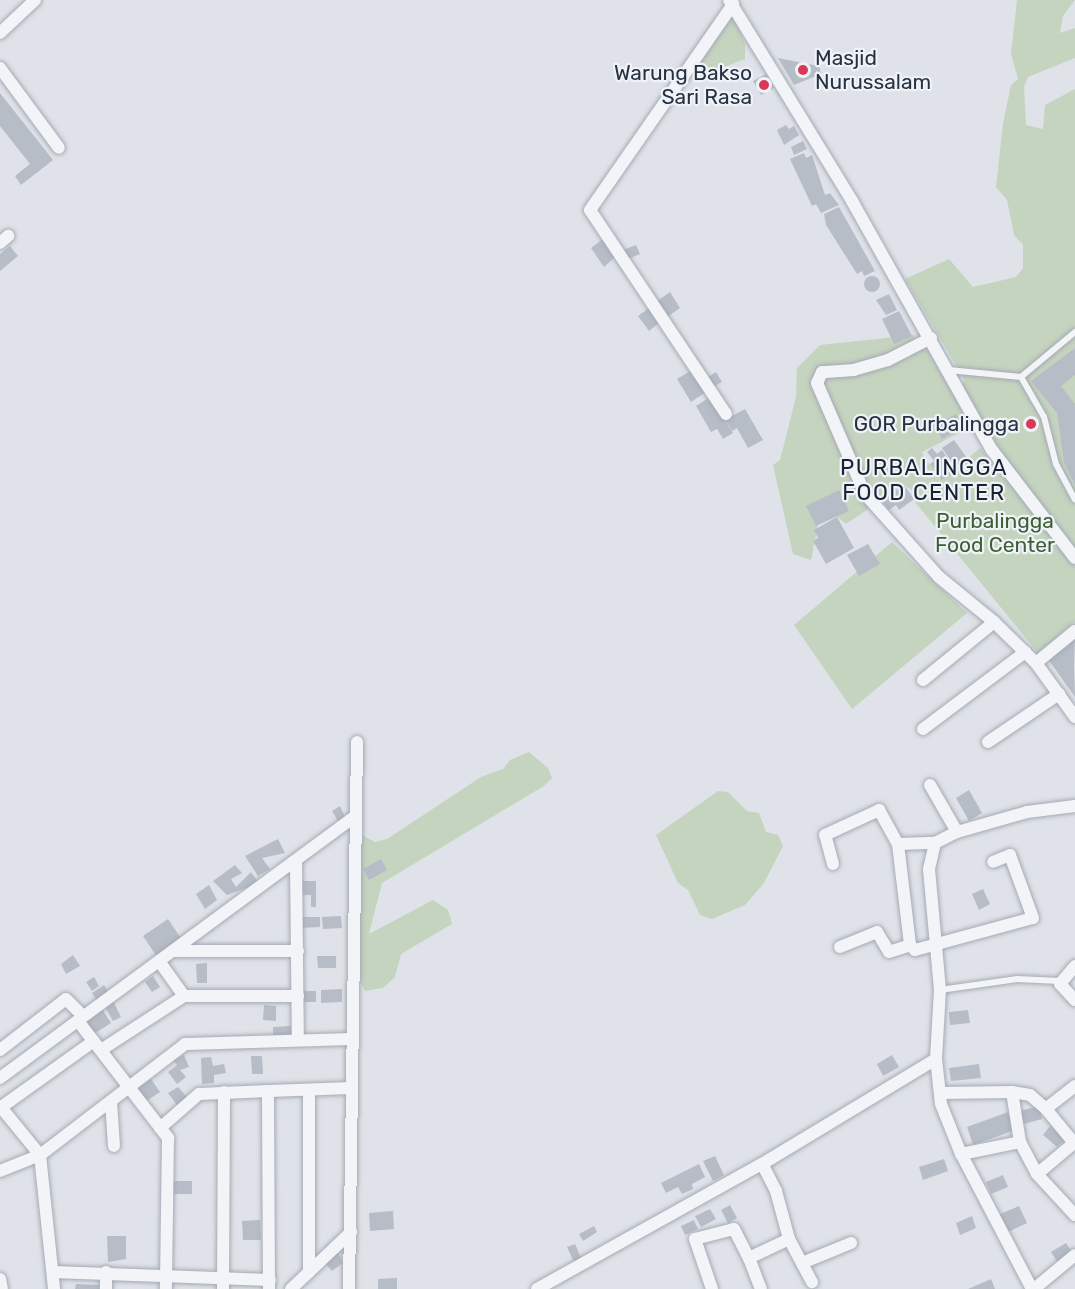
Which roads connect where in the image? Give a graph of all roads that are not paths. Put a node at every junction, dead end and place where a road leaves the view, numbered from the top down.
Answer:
1 (35, 0) edge
2 (731, 2) edge
3 (0, 33) edge
4 (0, 68) edge
5 (59, 148) dead end
6 (1075, 332) edge
7 (931, 338) junction
8 (949, 370) junction
9 (1022, 377) junction
10 (726, 414) dead end
11 (1075, 499) edge
12 (1075, 558) edge
13 (994, 622) junction
14 (1075, 631) edge
15 (1025, 652) junction
16 (1036, 663) junction
17 (923, 680) dead end
18 (1059, 694) junction
19 (1075, 717) edge
20 (923, 729) dead end
21 (357, 742) dead end
22 (988, 742) dead end
23 (930, 785) dead end
24 (1075, 806) edge
25 (356, 816) junction
26 (957, 832) junction
27 (902, 843) junction
28 (935, 843) junction
29 (296, 862) junction
30 (993, 862) dead end
31 (833, 864) dead end
32 (919, 902) junction
33 (840, 947) dead end
34 (912, 947) junction
35 (935, 947) junction
36 (173, 951) junction
37 (297, 951) junction
38 (159, 961) junction
39 (1075, 966) edge
40 (1060, 981) junction
41 (940, 990) junction
42 (184, 996) junction
43 (298, 996) junction
44 (1075, 1000) edge
45 (81, 1019) junction
46 (353, 1039) junction
47 (298, 1040) junction
48 (98, 1045) junction
49 (0, 1050) edge
50 (936, 1059) junction
51 (0, 1078) edge
52 (1075, 1086) edge
53 (129, 1087) junction
54 (352, 1088) junction
55 (309, 1090) junction
56 (268, 1091) junction
57 (224, 1092) junction
58 (1012, 1092) junction
59 (940, 1093) junction
60 (111, 1101) junction
61 (0, 1107) edge
62 (1046, 1109) junction
63 (160, 1128) junction
64 (1020, 1142) junction
65 (114, 1146) dead end
66 (961, 1154) junction
67 (40, 1155) junction
68 (762, 1164) junction
69 (0, 1171) edge
70 (1037, 1174) junction
71 (1075, 1215) edge
72 (351, 1232) junction
73 (789, 1239) junction
74 (850, 1243) dead end
75 (1075, 1255) edge
76 (749, 1258) junction
77 (802, 1263) junction
78 (53, 1272) junction
79 (106, 1272) junction
80 (309, 1272) junction
81 (0, 1279) edge
82 (812, 1282) dead end
83 (166, 1283) edge
84 (223, 1283) edge
85 (269, 1284) edge
86 (2, 1289) edge
87 (54, 1289) edge
88 (106, 1289) edge
89 (292, 1289) edge
90 (350, 1289) edge
91 (537, 1289) edge
92 (712, 1289) edge
93 (761, 1289) edge
94 (1033, 1289) edge

1 - 3 street
2 - 7 street
2 - 10 street
4 - 5 street
6 - 9 lane
7 - 8 street
7 - 13 street
8 - 9 lane
8 - 12 street
9 - 11 lane
13 - 15 street
13 - 17 street
14 - 16 street
15 - 16 street
15 - 20 street
16 - 18 street
18 - 19 street
18 - 22 street
21 - 25 street
23 - 26 street
24 - 26 street
25 - 29 street
25 - 46 street
26 - 28 street
27 - 28 street
27 - 31 street
27 - 32 street
28 - 32 street
29 - 36 street
29 - 37 street
30 - 35 street
32 - 34 street
32 - 35 street
33 - 34 street
34 - 35 street
35 - 41 street
36 - 37 street
36 - 38 street
37 - 43 street
38 - 42 street
38 - 45 street
39 - 40 street
40 - 41 lane
40 - 44 street
41 - 50 street
42 - 43 street
42 - 48 street
43 - 47 street
45 - 48 street
45 - 49 street
45 - 51 street
46 - 47 street
46 - 54 street
47 - 53 street
48 - 53 street
48 - 61 street
50 - 59 street
50 - 68 street
52 - 62 street
53 - 60 street
53 - 63 street
54 - 55 street
54 - 72 street
55 - 56 street
55 - 80 street
56 - 57 street
56 - 85 street
57 - 63 street
57 - 84 street
58 - 59 street
58 - 62 street
58 - 64 street
59 - 66 street
60 - 65 street
60 - 67 street
61 - 67 street
62 - 70 street
63 - 83 street
64 - 66 street
64 - 70 street
66 - 94 street
67 - 69 street
67 - 78 street
68 - 73 street
68 - 91 street
70 - 71 street
72 - 80 street
72 - 90 street
73 - 76 street
73 - 77 street
74 - 77 street
75 - 94 street
76 - 92 street
76 - 93 street
77 - 82 street
78 - 79 street
78 - 87 street
79 - 83 street
79 - 88 street
80 - 89 street
81 - 86 street
83 - 84 street
84 - 85 street

